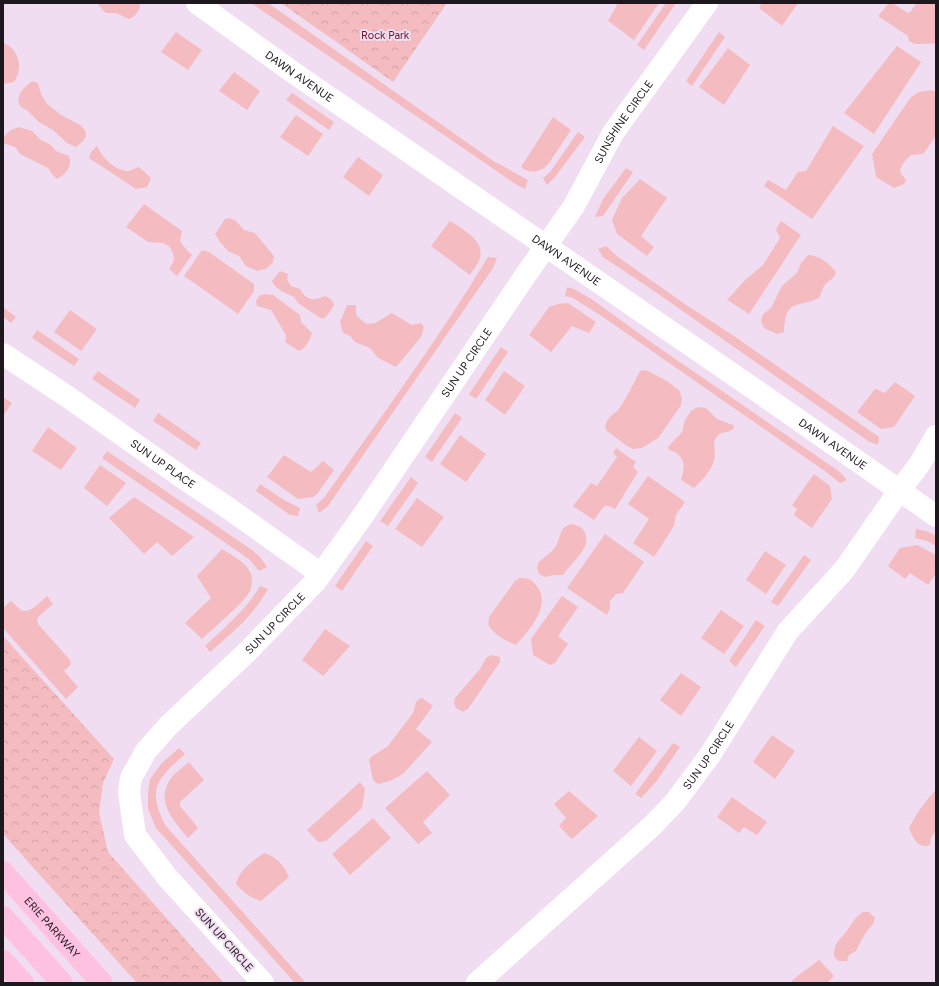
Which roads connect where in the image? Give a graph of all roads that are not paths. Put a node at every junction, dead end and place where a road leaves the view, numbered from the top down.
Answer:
1 (197, 3) edge
2 (707, 3) edge
3 (546, 245) junction
4 (3, 354) edge
5 (936, 436) edge
6 (899, 491) junction
7 (936, 516) edge
8 (321, 574) junction
9 (3, 872) edge
10 (3, 917) edge
11 (3, 961) edge
12 (23, 983) edge
13 (62, 983) edge
14 (102, 983) edge
15 (263, 983) edge
16 (477, 983) edge

1 - 3 street, DAWN AVENUE
2 - 3 street, SUNSHINE CIRCLE
3 - 6 street, DAWN AVENUE
3 - 8 street, SUN UP CIRCLE
4 - 8 street, SUN UP PLACE
5 - 6 street, SUN UP CIRCLE
6 - 7 street, DAWN AVENUE
6 - 16 street, SUN UP CIRCLE
8 - 15 street, SUN UP CIRCLE
9 - 14 main road, ERIE PARKWAY
10 - 13 main road
11 - 12 main road

